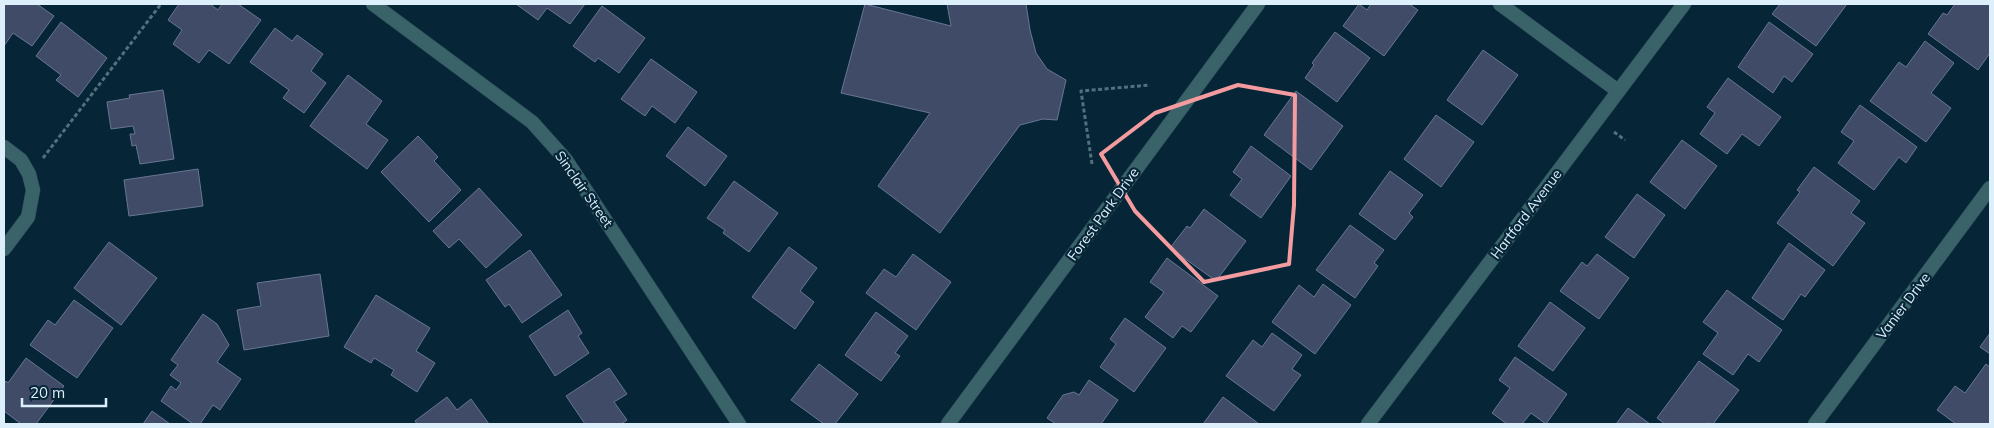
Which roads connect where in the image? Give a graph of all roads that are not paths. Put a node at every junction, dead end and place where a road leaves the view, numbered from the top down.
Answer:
1 (373, 4) edge
2 (1258, 4) edge
3 (1500, 4) edge
4 (1684, 4) edge
5 (1618, 91) junction
6 (4, 147) edge
7 (1990, 188) edge
8 (4, 249) edge
9 (739, 424) edge
10 (948, 424) edge
11 (1368, 424) edge
12 (1815, 424) edge

1 - 9 street, Sinclair Street
2 - 10 street, Forest Park Drive
3 - 5 street
4 - 5 street, Hartford Avenue
5 - 11 street, Hartford Avenue
6 - 8 street
7 - 12 street, Vanier Drive

